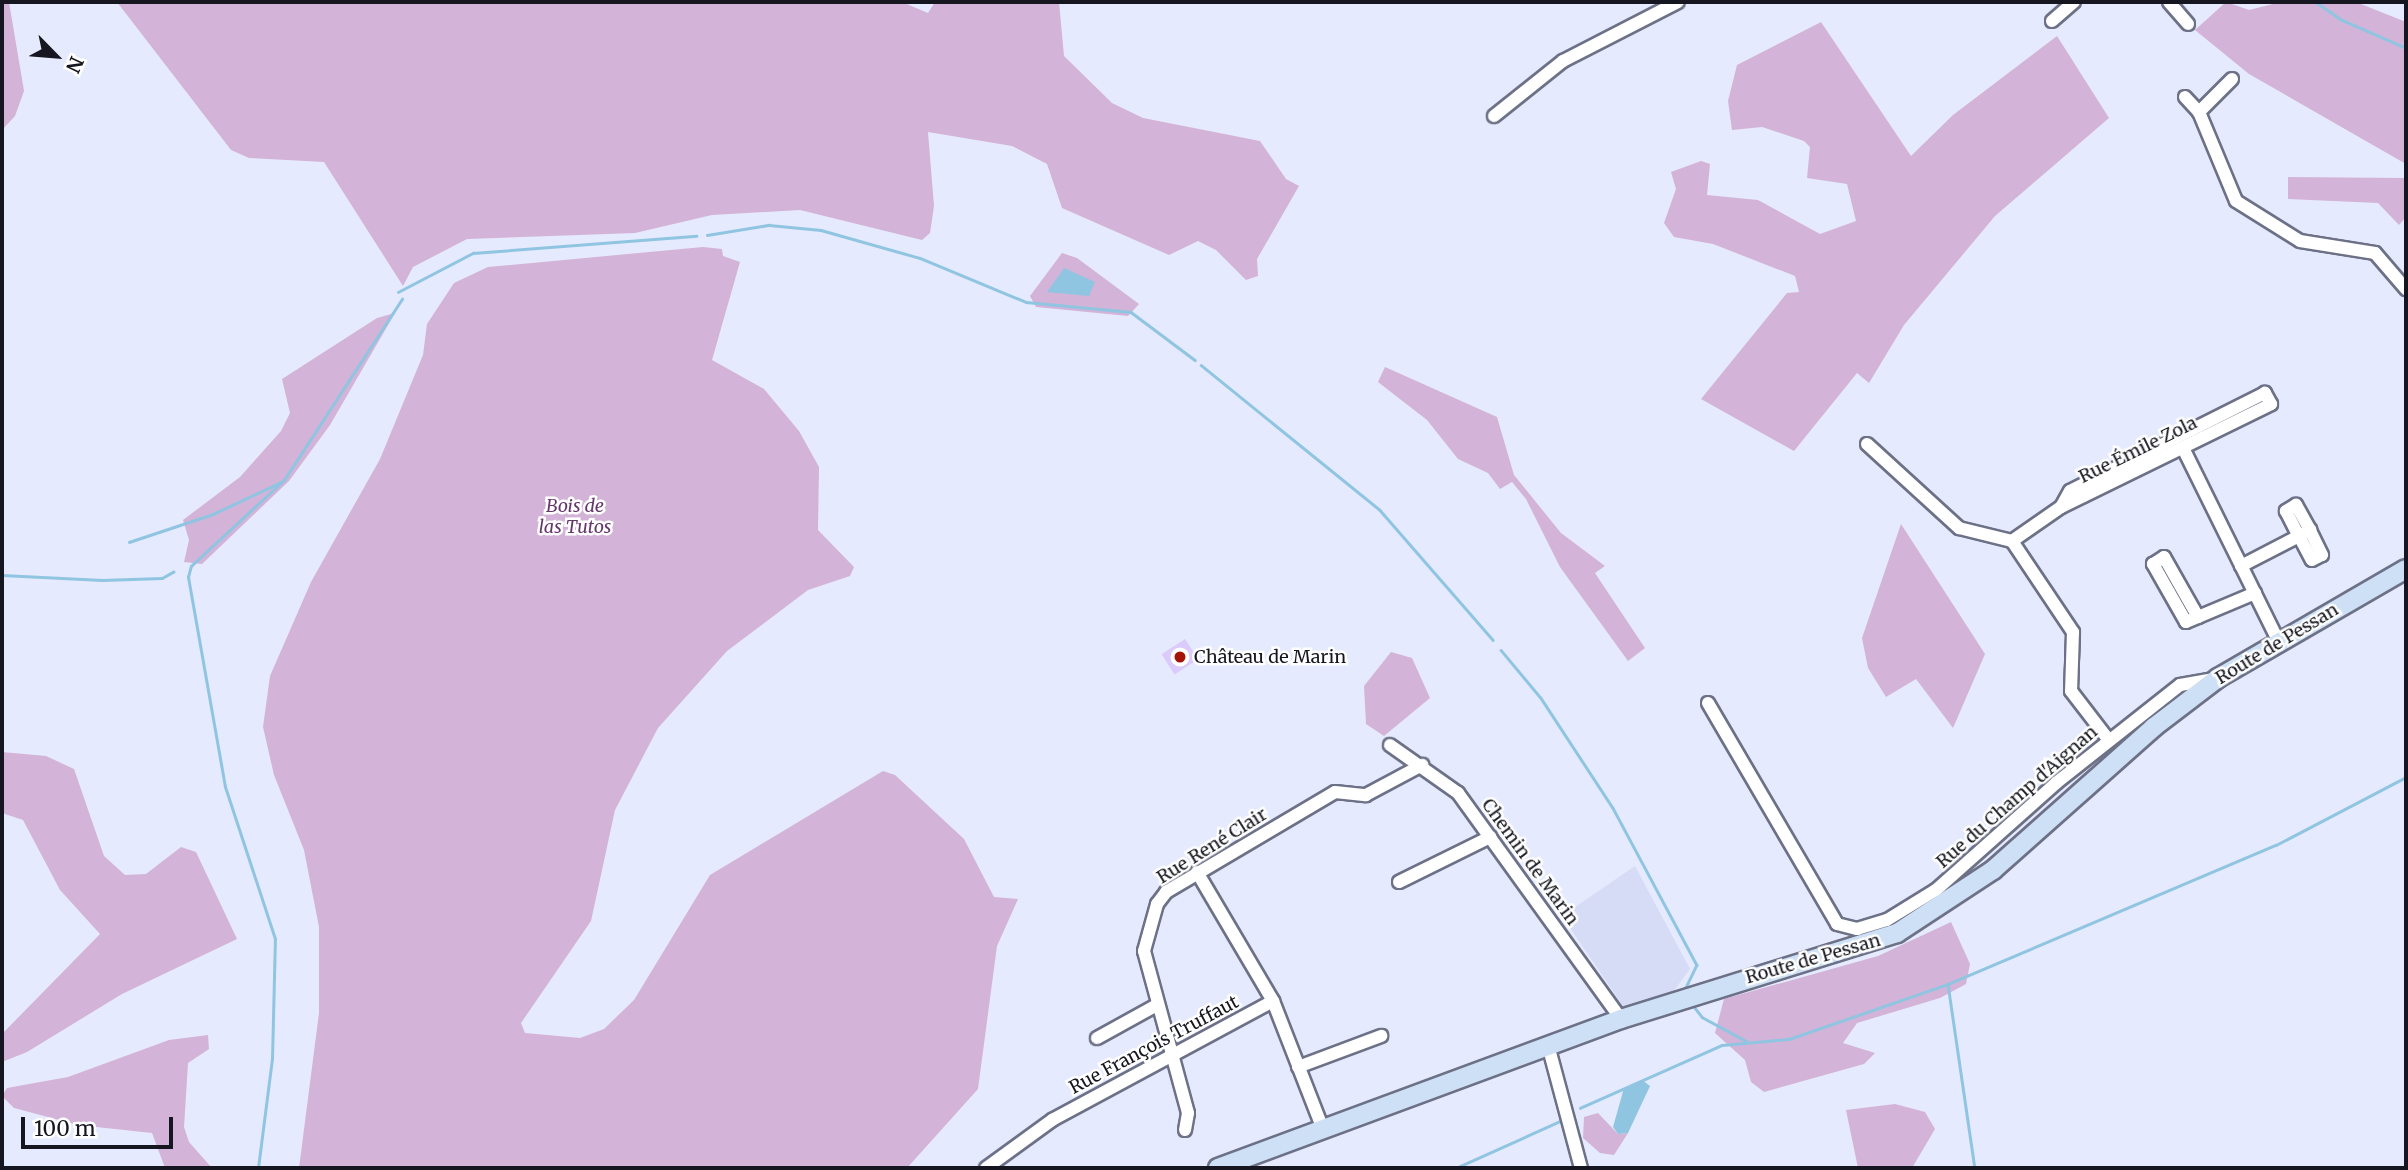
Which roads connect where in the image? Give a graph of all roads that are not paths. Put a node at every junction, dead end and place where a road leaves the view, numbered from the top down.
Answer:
1 (1678, 2) edge
2 (2074, 2) edge
3 (2169, 2) edge
4 (2052, 21) dead end
5 (2188, 24) dead end
6 (2232, 79) dead end
7 (2185, 97) dead end
8 (2199, 112) junction
9 (1494, 116) dead end
10 (2406, 289) edge
11 (1867, 444) dead end
12 (2183, 448) junction
13 (2061, 507) junction
14 (2304, 533) dead end
15 (2012, 541) junction
16 (2241, 566) junction
17 (2406, 569) edge
18 (2255, 593) junction
19 (2198, 617) junction
20 (2279, 642) junction
21 (2218, 678) junction
22 (1708, 703) dead end
23 (2108, 739) junction
24 (1390, 745) dead end
25 (1422, 765) junction
26 (2056, 783) junction
27 (2070, 800) junction
28 (1490, 837) junction
29 (1197, 872) junction
30 (1399, 882) dead end
31 (1273, 1001) junction
32 (1157, 1005) junction
33 (1621, 1019) junction
34 (1381, 1036) dead end
35 (1097, 1038) dead end
36 (1548, 1045) junction
37 (1171, 1055) junction
38 (1298, 1067) junction
39 (1322, 1127) junction
40 (1185, 1129) dead end
41 (986, 1168) edge
42 (1218, 1168) edge
43 (1581, 1168) edge

1 - 9 street
2 - 4 street
3 - 5 street
6 - 8 street
7 - 8 street
8 - 10 street
11 - 15 street
12 - 13 street, Rue Émile Zola
12 - 13 street, Rue Émile Zola
12 - 16 street
13 - 15 street, Rue Émile Zola
14 - 16 street
15 - 23 street
16 - 18 street
17 - 20 main road, Route de Pessan
18 - 19 street
18 - 20 street
19 - 19 street
20 - 21 main road, Route de Pessan
21 - 23 street, Rue du Champ d'Aignan
21 - 27 main road, Route de Pessan
22 - 26 street, Rue du Champ d'Aignan
23 - 26 street, Rue du Champ d'Aignan
24 - 25 street, Chemin de Marin
25 - 28 street, Chemin de Marin
25 - 29 street, Rue René Clair
26 - 27 street
27 - 33 main road, Route de Pessan
28 - 30 street
28 - 33 street, Chemin de Marin
29 - 31 street
29 - 32 street, Rue René Clair
31 - 37 street, Rue François Truffaut
31 - 38 street
32 - 35 street
32 - 37 street, Rue René Clair
33 - 36 main road, Route de Pessan
34 - 38 street
36 - 39 main road, Route de Pessan
36 - 43 street
37 - 40 street, Rue René Clair
37 - 41 street, Rue François Truffaut
38 - 39 street
39 - 42 main road, Route de Pessan

